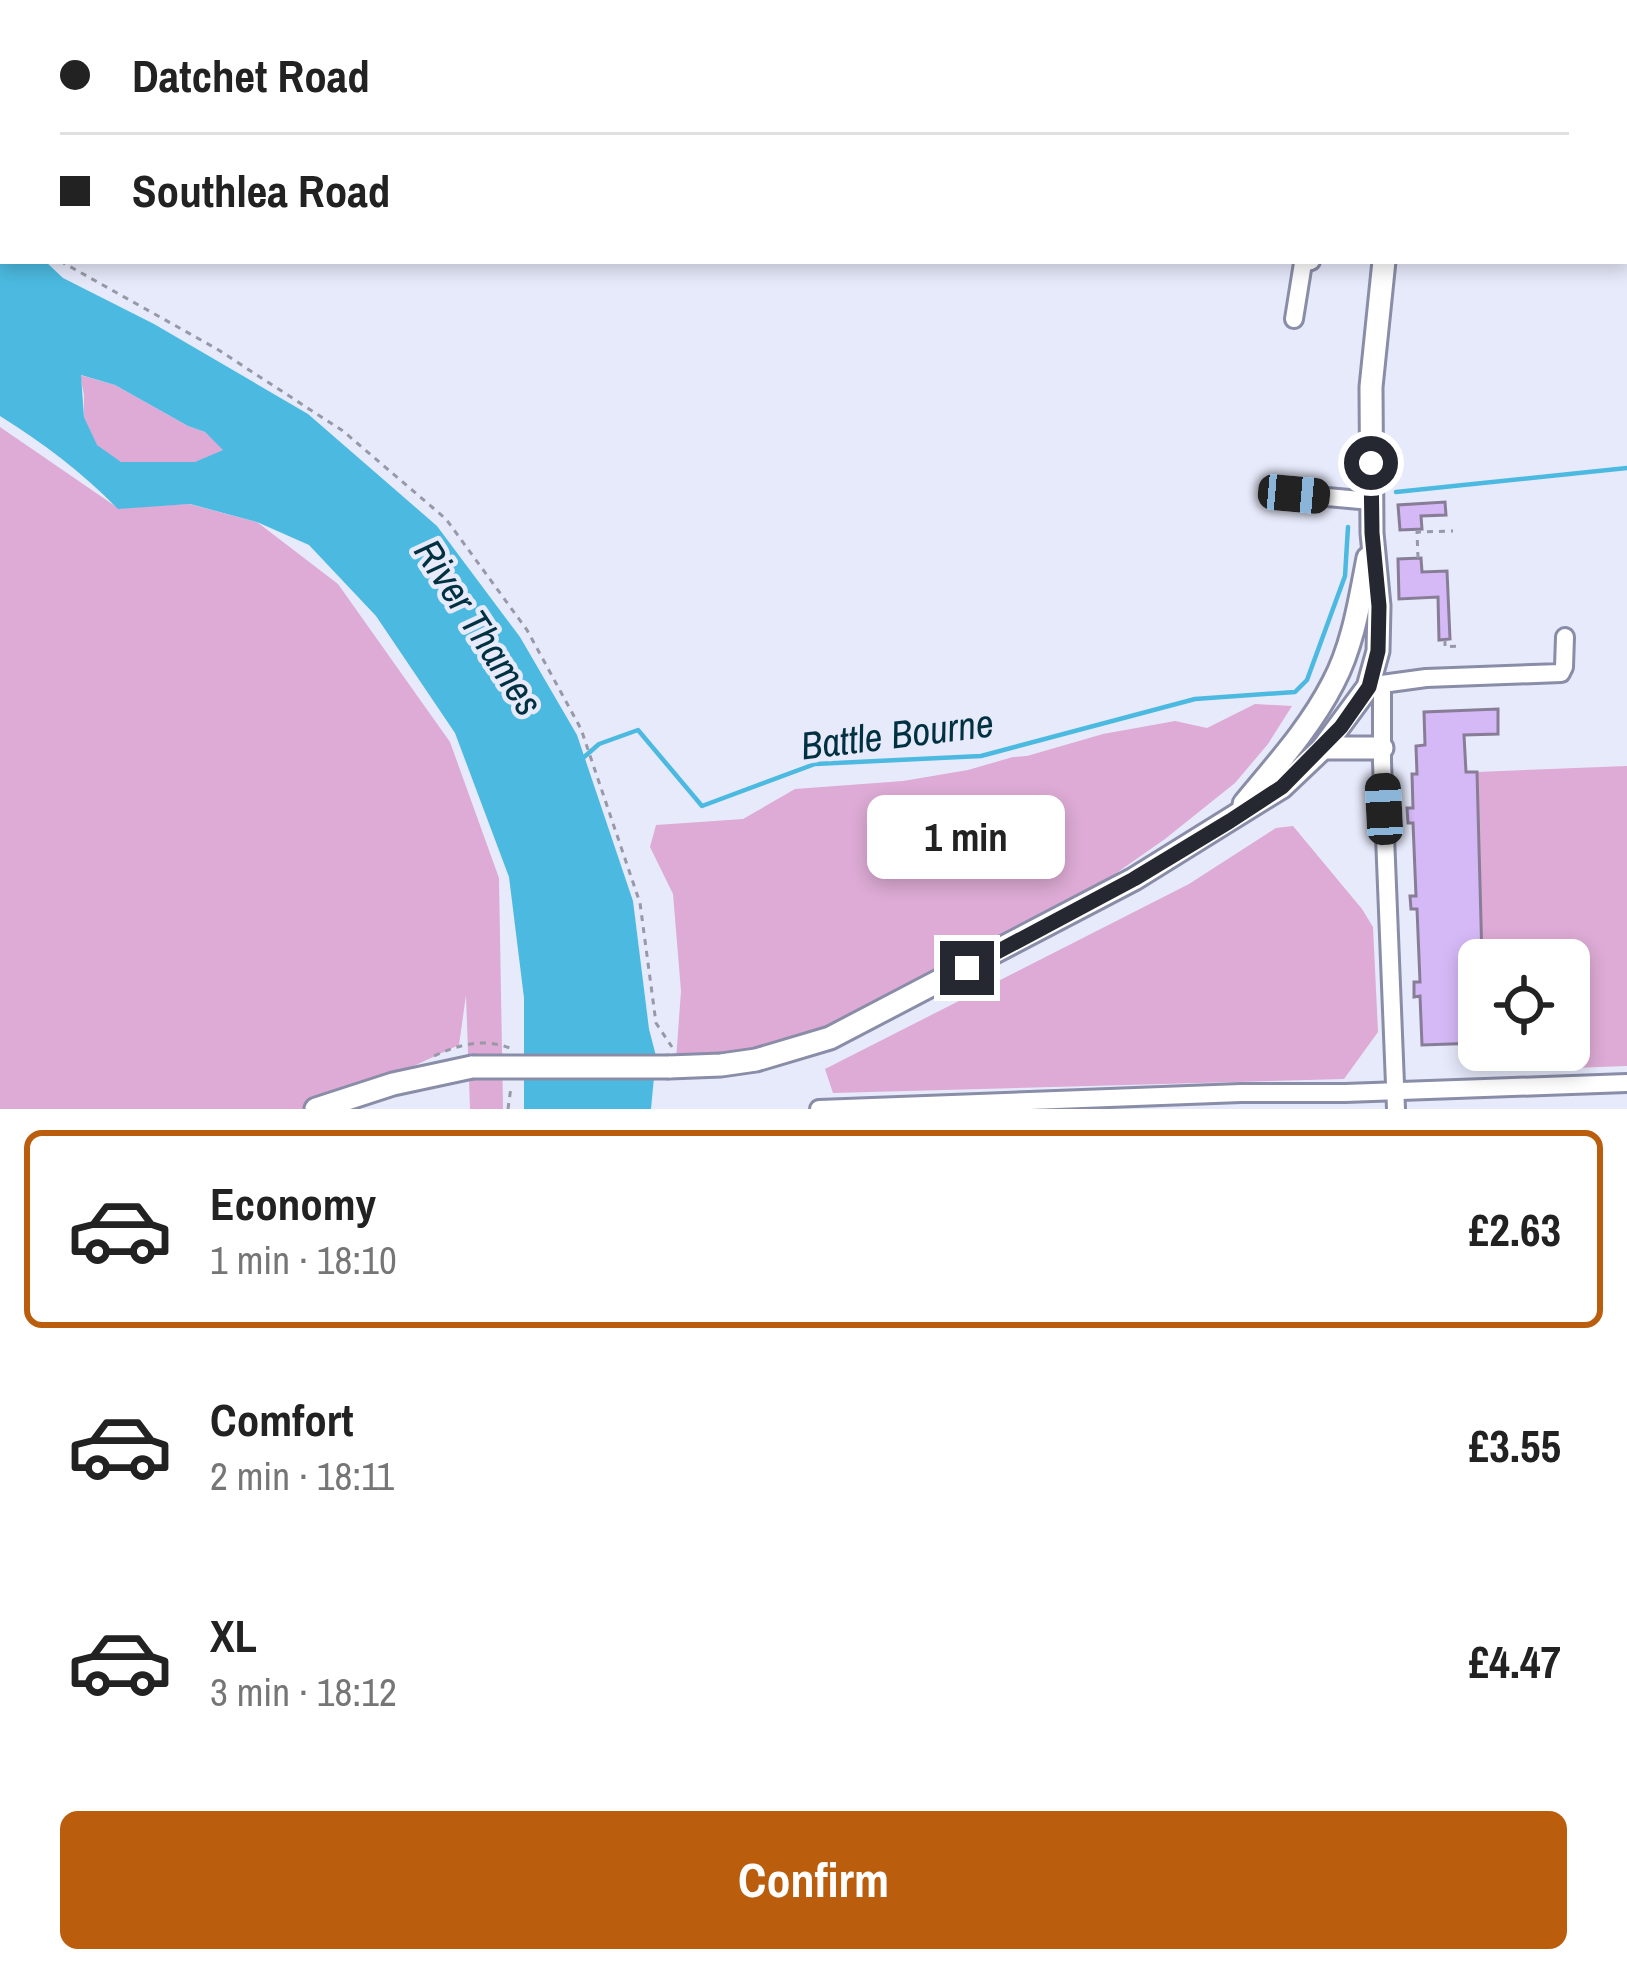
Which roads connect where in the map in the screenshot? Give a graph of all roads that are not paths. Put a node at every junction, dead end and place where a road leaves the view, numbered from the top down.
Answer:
1 (1303, 264) edge
2 (1384, 264) edge
3 (1294, 319) dead end
4 (1294, 494) dead end
5 (1371, 501) junction
6 (1372, 533) junction
7 (1565, 637) dead end
8 (1335, 680) junction
9 (1375, 686) junction
10 (1323, 748) junction
11 (1382, 748) junction
12 (1230, 821) junction
13 (1627, 1083) edge
14 (1345, 1093) junction
15 (1396, 1100) edge
16 (316, 1109) edge
17 (819, 1109) edge
18 (1329, 1109) edge

1 - 3 lane
2 - 5 main road
4 - 5 lane
5 - 6 main road
6 - 8 main road
6 - 9 main road
7 - 9 lane
8 - 9 main road
8 - 12 main road
9 - 10 main road
9 - 11 lane
10 - 11 main road
10 - 12 main road
11 - 15 lane
12 - 16 main road, bridge
13 - 15 lane
14 - 15 lane
14 - 17 lane
14 - 18 lane

